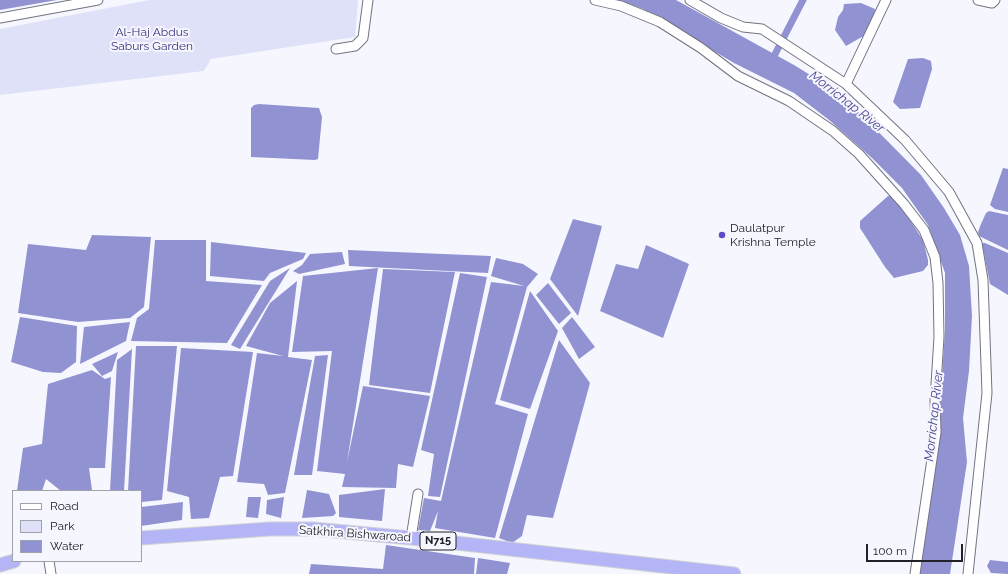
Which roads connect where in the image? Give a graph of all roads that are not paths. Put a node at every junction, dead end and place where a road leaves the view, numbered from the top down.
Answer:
1 (98, 0) edge
2 (368, 0) edge
3 (595, 0) edge
4 (690, 0) edge
5 (886, 0) edge
6 (978, 0) edge
7 (995, 0) edge
8 (0, 18) edge
9 (336, 49) dead end
10 (846, 84) junction
11 (418, 494) dead end
12 (142, 538) edge
13 (411, 538) junction
14 (12, 562) edge
15 (49, 562) edge
16 (0, 565) edge
17 (51, 574) edge
18 (734, 574) edge
19 (915, 574) edge
20 (968, 574) edge

1 - 8 street
2 - 9 street
3 - 19 street
4 - 10 street
5 - 10 street
6 - 7 street
10 - 20 street
11 - 13 street
12 - 13 highway, Satkhira Bishwaroad / N715
13 - 18 highway, Satkhira Bishwaroad / N715
14 - 16 highway
15 - 17 street

